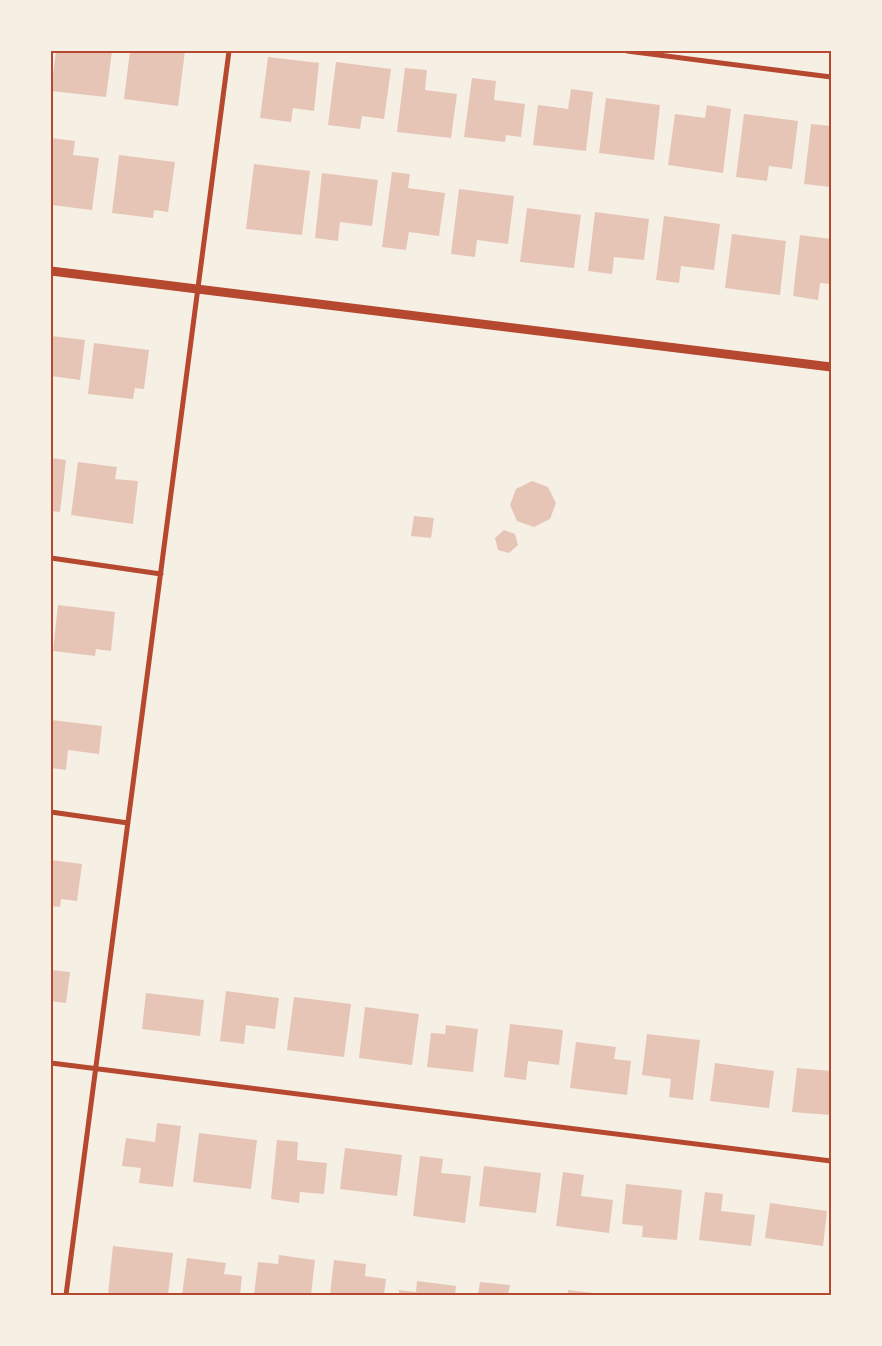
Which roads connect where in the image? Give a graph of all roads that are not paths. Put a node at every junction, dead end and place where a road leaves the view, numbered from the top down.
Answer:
1 (229, 51) edge
2 (627, 51) edge
3 (831, 77) edge
4 (51, 271) edge
5 (198, 289) junction
6 (831, 367) edge
7 (51, 558) edge
8 (160, 574) junction
9 (51, 812) edge
10 (128, 823) junction
11 (51, 1063) edge
12 (96, 1069) junction
13 (831, 1161) edge
14 (66, 1295) edge

1 - 5 street
2 - 3 street
4 - 5 street
5 - 6 street
5 - 8 street
7 - 8 street
8 - 10 street
9 - 10 street
10 - 12 street
11 - 12 street
12 - 13 street
12 - 14 street

